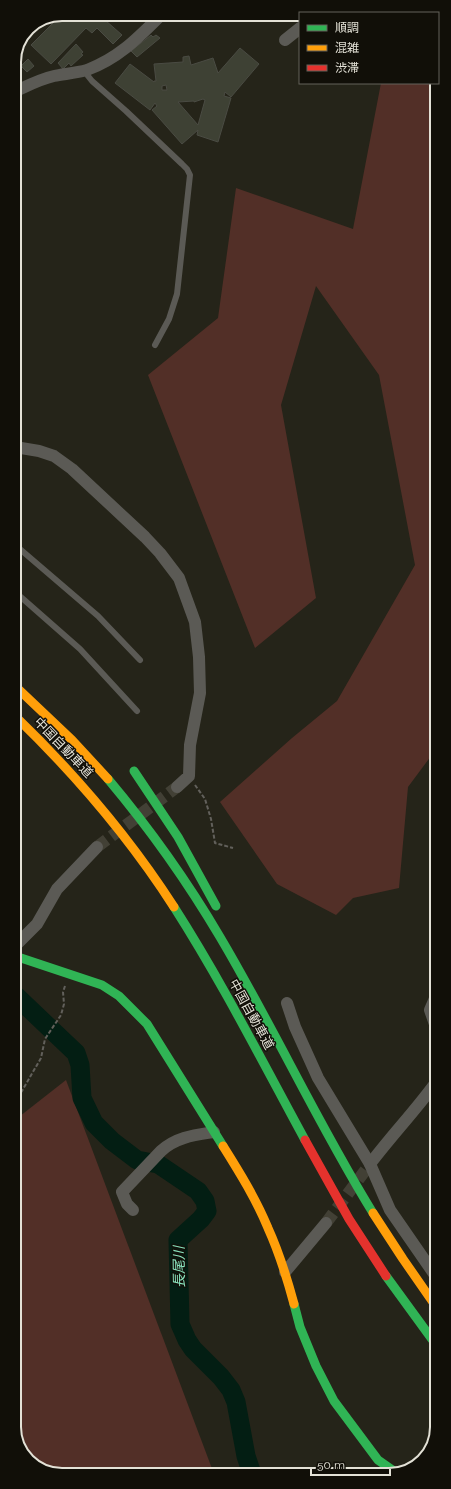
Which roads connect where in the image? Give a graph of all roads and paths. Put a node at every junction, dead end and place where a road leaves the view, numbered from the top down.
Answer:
1 (155, 21) edge
2 (299, 29) edge
3 (284, 40) dead end
4 (86, 70) junction
5 (21, 88) edge
6 (155, 345) dead end
7 (21, 448) edge
8 (21, 550) edge
9 (21, 597) edge
10 (140, 660) dead end
11 (21, 692) edge
12 (137, 711) dead end
13 (21, 723) edge
14 (134, 771) dead end
15 (189, 776) junction
16 (177, 787) tunnel mouth
17 (97, 847) tunnel mouth
18 (233, 848) dead end
19 (220, 913) dead end
20 (21, 940) edge
21 (235, 944) dead end
22 (21, 958) edge
23 (70, 974) junction
24 (287, 1003) dead end
25 (279, 1043) junction
26 (430, 1091) edge
27 (21, 1093) edge
28 (214, 1132) junction
29 (370, 1164) junction
30 (133, 1210) dead end
31 (326, 1223) tunnel mouth
32 (430, 1268) edge
33 (285, 1272) junction
34 (430, 1298) edge
35 (430, 1336) edge
36 (389, 1468) edge

1 - 4 street
2 - 3 street
4 - 5 street
4 - 6 lane
7 - 15 street
8 - 10 lane
9 - 12 lane
11 - 25 main road, 中国自動車道
13 - 35 main road, 中国自動車道
14 - 19 main road
15 - 16 street
15 - 18 path
17 - 20 street
21 - 25 main road
22 - 23 main road
23 - 27 path
23 - 28 main road
24 - 29 street
25 - 34 main road, 中国自動車道
26 - 29 street
28 - 30 street
28 - 33 main road
29 - 32 street
31 - 33 street
33 - 36 main road

